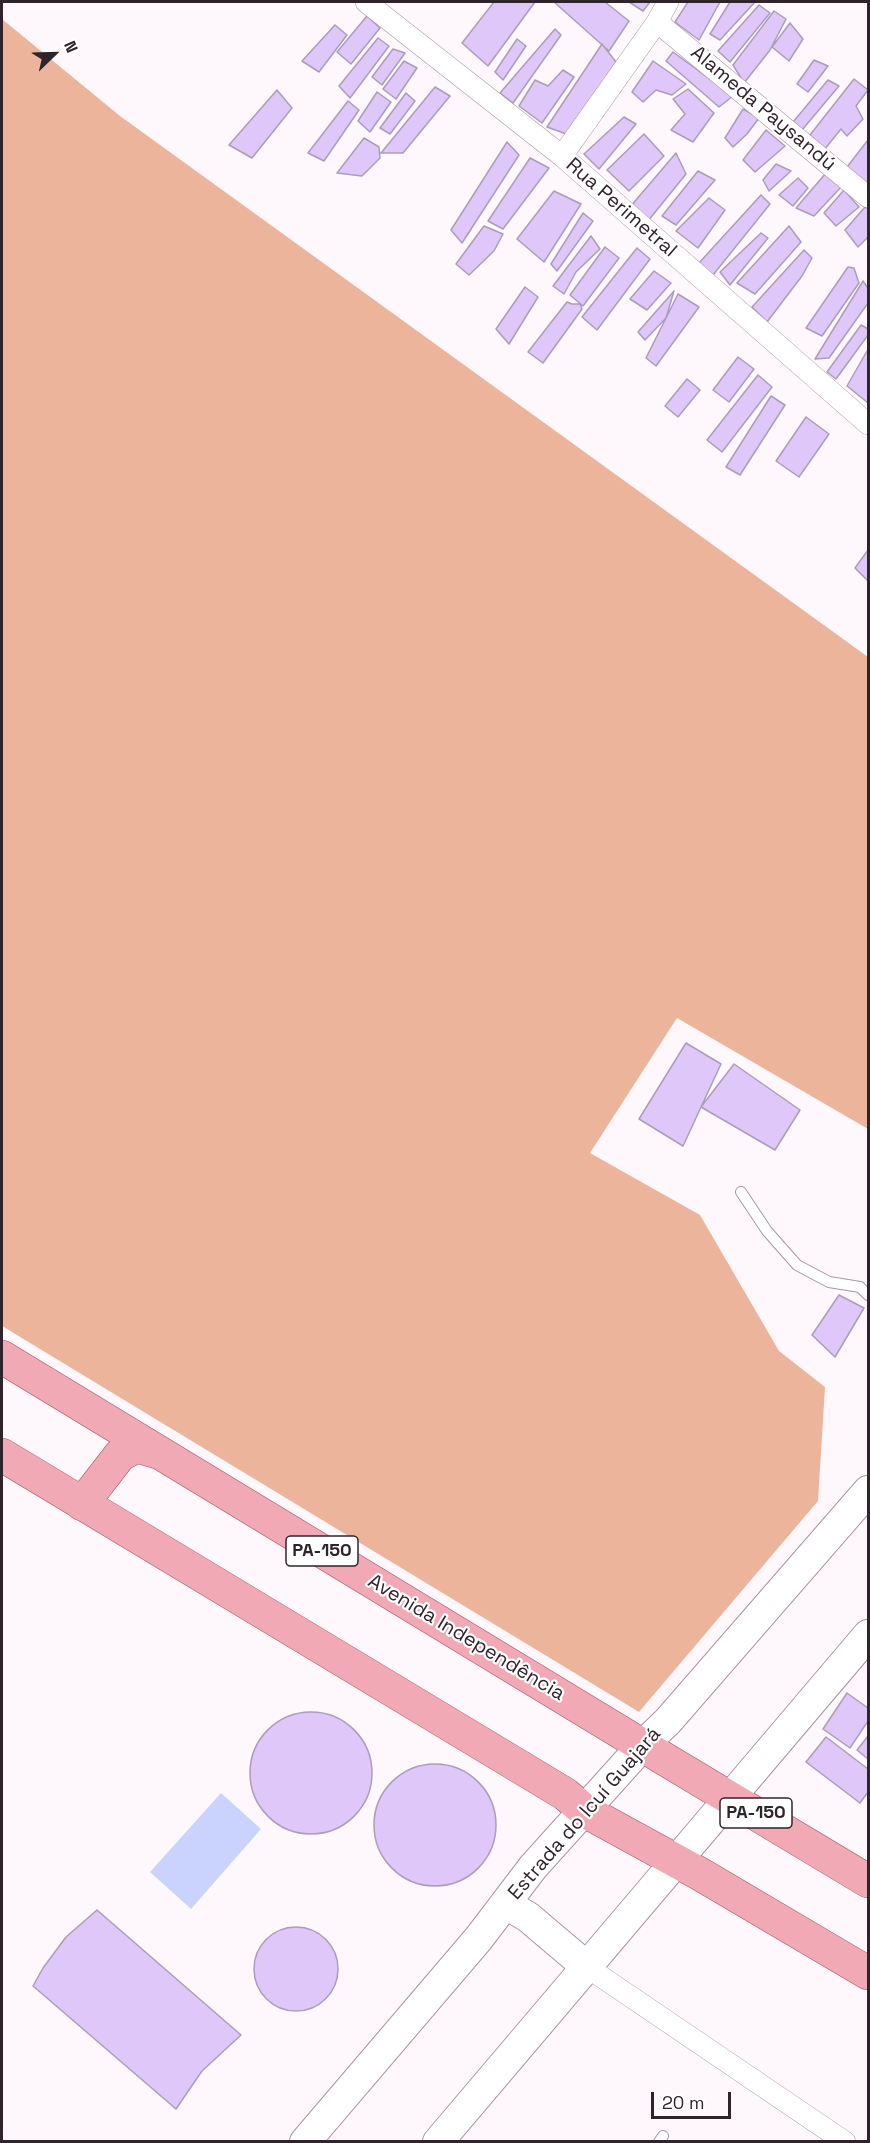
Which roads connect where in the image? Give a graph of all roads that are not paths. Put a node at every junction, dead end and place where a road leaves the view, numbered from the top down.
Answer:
1 (367, 2) edge
2 (668, 2) edge
3 (657, 22) junction
4 (562, 156) junction
5 (868, 197) edge
6 (868, 424) edge
7 (741, 1192) dead end
8 (868, 1295) edge
9 (2, 1357) edge
10 (160, 1453) junction
11 (2, 1455) edge
12 (868, 1491) edge
13 (82, 1504) junction
14 (868, 1635) edge
15 (642, 1746) junction
16 (730, 1798) junction
17 (585, 1811) junction
18 (676, 1861) junction
19 (868, 1881) edge
20 (506, 1904) junction
21 (587, 1966) junction
22 (868, 1973) edge
23 (305, 2142) edge
24 (438, 2142) edge
25 (845, 2142) edge

1 - 4 street, Rua Perimetral
2 - 3 street
3 - 4 street
3 - 5 street, Alameda Paysandú
4 - 6 street, Rua Perimetral
7 - 8 lane
9 - 10 main road, Avenida Independência / PA-150
10 - 13 main road
10 - 15 main road, Avenida Independência / PA-150
11 - 13 main road
12 - 15 main road, Estrada do Icuí Guajará
13 - 17 main road
14 - 16 main road
15 - 16 main road, Avenida Independência / PA-150
15 - 17 main road, Estrada do Icuí Guajará
16 - 18 main road
16 - 19 main road, Avenida Independência / PA-150
17 - 18 main road
17 - 20 main road, Estrada do Icuí Guajará
18 - 21 main road
18 - 22 main road
20 - 21 main road
20 - 23 main road, Estrada do Icuí Guajará
21 - 24 main road
21 - 25 street

